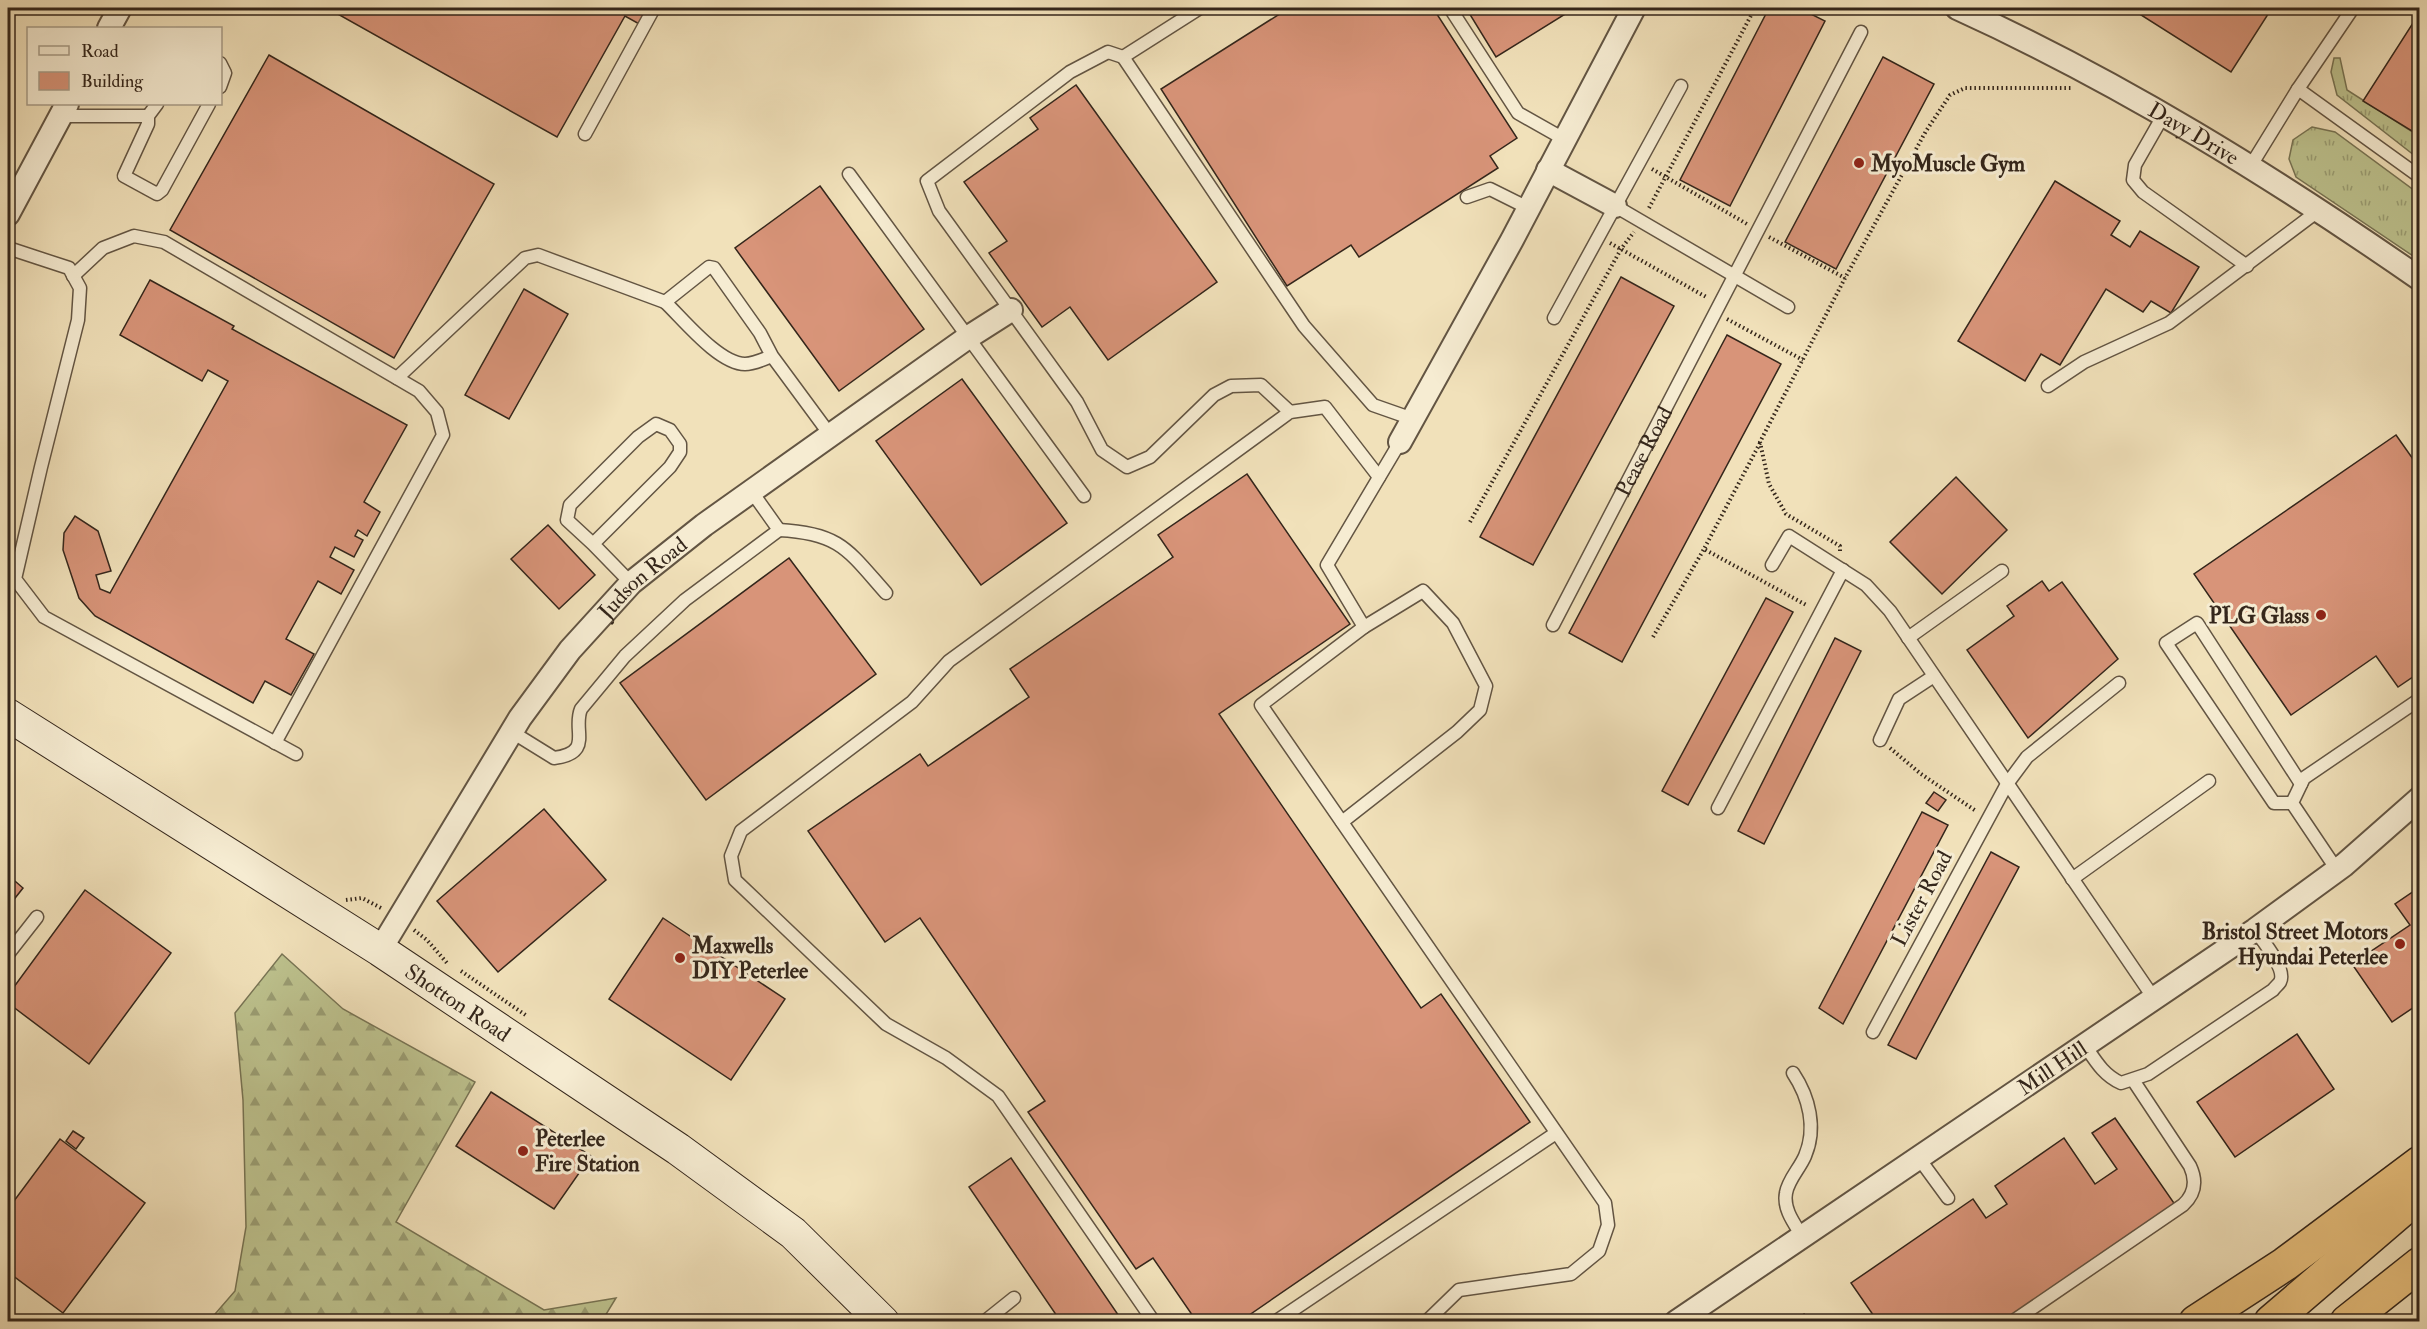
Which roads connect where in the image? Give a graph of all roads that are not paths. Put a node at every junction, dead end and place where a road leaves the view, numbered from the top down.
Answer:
1 (11, 8) edge
2 (120, 8) edge
3 (654, 8) edge
4 (1200, 8) edge
5 (1450, 8) edge
6 (1634, 8) edge
7 (1957, 8) edge
8 (2352, 8) edge
9 (8, 14) edge
10 (110, 27) edge
11 (1860, 32) dead end
12 (1123, 57) junction
13 (222, 67) edge
14 (222, 81) edge
15 (1681, 86) dead end
16 (2298, 89) junction
17 (156, 105) edge
18 (208, 105) edge
19 (64, 110) edge
20 (148, 116) junction
21 (2163, 116) junction
22 (585, 134) dead end
23 (1564, 139) junction
24 (2250, 167) junction
25 (1548, 171) junction
26 (849, 174) dead end
27 (2420, 177) edge
28 (1467, 197) dead end
29 (1615, 206) junction
30 (1528, 208) junction
31 (2318, 211) junction
32 (8, 214) edge
33 (8, 248) edge
34 (2247, 266) junction
35 (73, 276) junction
36 (1734, 276) junction
37 (2420, 279) edge
38 (665, 302) junction
39 (1788, 307) dead end
40 (1011, 310) junction
41 (1554, 318) dead end
42 (968, 338) junction
43 (772, 356) junction
44 (397, 378) junction
45 (2048, 386) dead end
46 (1290, 412) junction
47 (1413, 419) junction
48 (831, 436) junction
49 (1400, 442) joint
50 (1379, 477) junction
51 (752, 492) junction
52 (1084, 496) dead end
53 (778, 530) junction
54 (593, 544) junction
55 (1772, 565) dead end
56 (1843, 570) junction
57 (2002, 571) dead end
58 (631, 583) junction
59 (886, 593) dead end
60 (1553, 625) dead end
61 (1364, 627) junction
62 (1908, 638) junction
63 (1934, 676) junction
64 (2119, 683) dead end
65 (2420, 699) edge
66 (8, 715) edge
67 (512, 732) junction
68 (1880, 740) road end
69 (276, 743) junction
70 (296, 754) dead end
71 (2210, 781) dead end
72 (2007, 784) junction
73 (2301, 784) junction
74 (2420, 798) edge
75 (2292, 803) junction
76 (1718, 808) dead end
77 (1342, 822) junction
78 (2337, 870) junction
79 (2072, 879) junction
80 (37, 917) dead end
81 (2255, 930) junction
82 (380, 950) junction
83 (8, 954) edge
84 (2153, 997) junction
85 (1873, 1032) dead end
86 (2084, 1044) junction
87 (1793, 1073) dead end
88 (2133, 1080) junction
89 (1556, 1133) junction
90 (1918, 1157) junction
91 (2420, 1163) edge
92 (2420, 1194) edge
93 (1948, 1198) dead end
94 (1802, 1236) junction
95 (2420, 1264) edge
96 (1014, 1298) dead end
97 (883, 1322) edge
98 (984, 1322) edge
99 (1154, 1322) edge
100 (1275, 1322) edge
101 (1426, 1322) edge
102 (1676, 1322) edge
103 (2012, 1322) edge
104 (2196, 1322) edge
105 (2271, 1322) edge
106 (2347, 1322) edge

1 - 9 lane
2 - 10 street
3 - 22 lane
4 - 12 lane
5 - 23 lane
6 - 23 street
7 - 21 street, Davy Drive
8 - 16 lane
11 - 36 lane, Pease Road
12 - 40 lane
12 - 47 lane
13 - 14 lane
15 - 29 lane
16 - 24 lane
16 - 27 lane
17 - 20 lane
18 - 20 lane
19 - 20 lane
19 - 32 street
21 - 24 street, Davy Drive
21 - 34 lane
23 - 25 street
24 - 31 street, Davy Drive
25 - 29 street
25 - 30 street
26 - 42 lane
28 - 30 lane
29 - 36 lane
29 - 41 lane
30 - 47 street
31 - 34 lane
31 - 37 street, Davy Drive
33 - 35 lane
34 - 45 lane
35 - 44 lane
35 - 69 lane
36 - 39 lane
36 - 60 lane, Pease Road
38 - 43 lane
38 - 43 lane
38 - 44 lane
40 - 42 street, Judson Road
40 - 46 lane
42 - 48 street, Judson Road
42 - 52 lane
43 - 48 lane
44 - 69 lane
46 - 50 lane
46 - 99 lane
47 - 49 street
48 - 51 street, Judson Road
49 - 50 lane
50 - 61 lane
51 - 53 lane
51 - 58 street, Judson Road
53 - 59 lane
53 - 67 lane
54 - 54 lane
54 - 58 lane
55 - 56 lane
56 - 62 lane
56 - 76 lane
57 - 62 lane
58 - 67 street, Judson Road
61 - 77 lane
61 - 77 lane
62 - 63 lane
63 - 68 lane
63 - 72 lane
64 - 72 lane, Lister Road
65 - 73 lane
66 - 82 street, Shotton Road
67 - 82 street, Judson Road
69 - 70 lane
71 - 79 lane
72 - 79 lane
72 - 85 lane, Lister Road
73 - 75 lane
73 - 75 lane
74 - 78 street, Mill Hill
75 - 78 lane
77 - 89 lane
78 - 81 street, Mill Hill
79 - 84 lane
80 - 83 lane
81 - 84 street, Mill Hill
81 - 88 lane
82 - 97 street, Shotton Road
84 - 86 street, Mill Hill
86 - 88 lane
86 - 90 street, Mill Hill
87 - 94 lane
88 - 103 lane
89 - 100 lane
89 - 101 lane
90 - 93 lane
90 - 94 street, Mill Hill
91 - 104 highway
92 - 105 highway
94 - 102 street, Mill Hill
95 - 106 highway
96 - 98 lane

